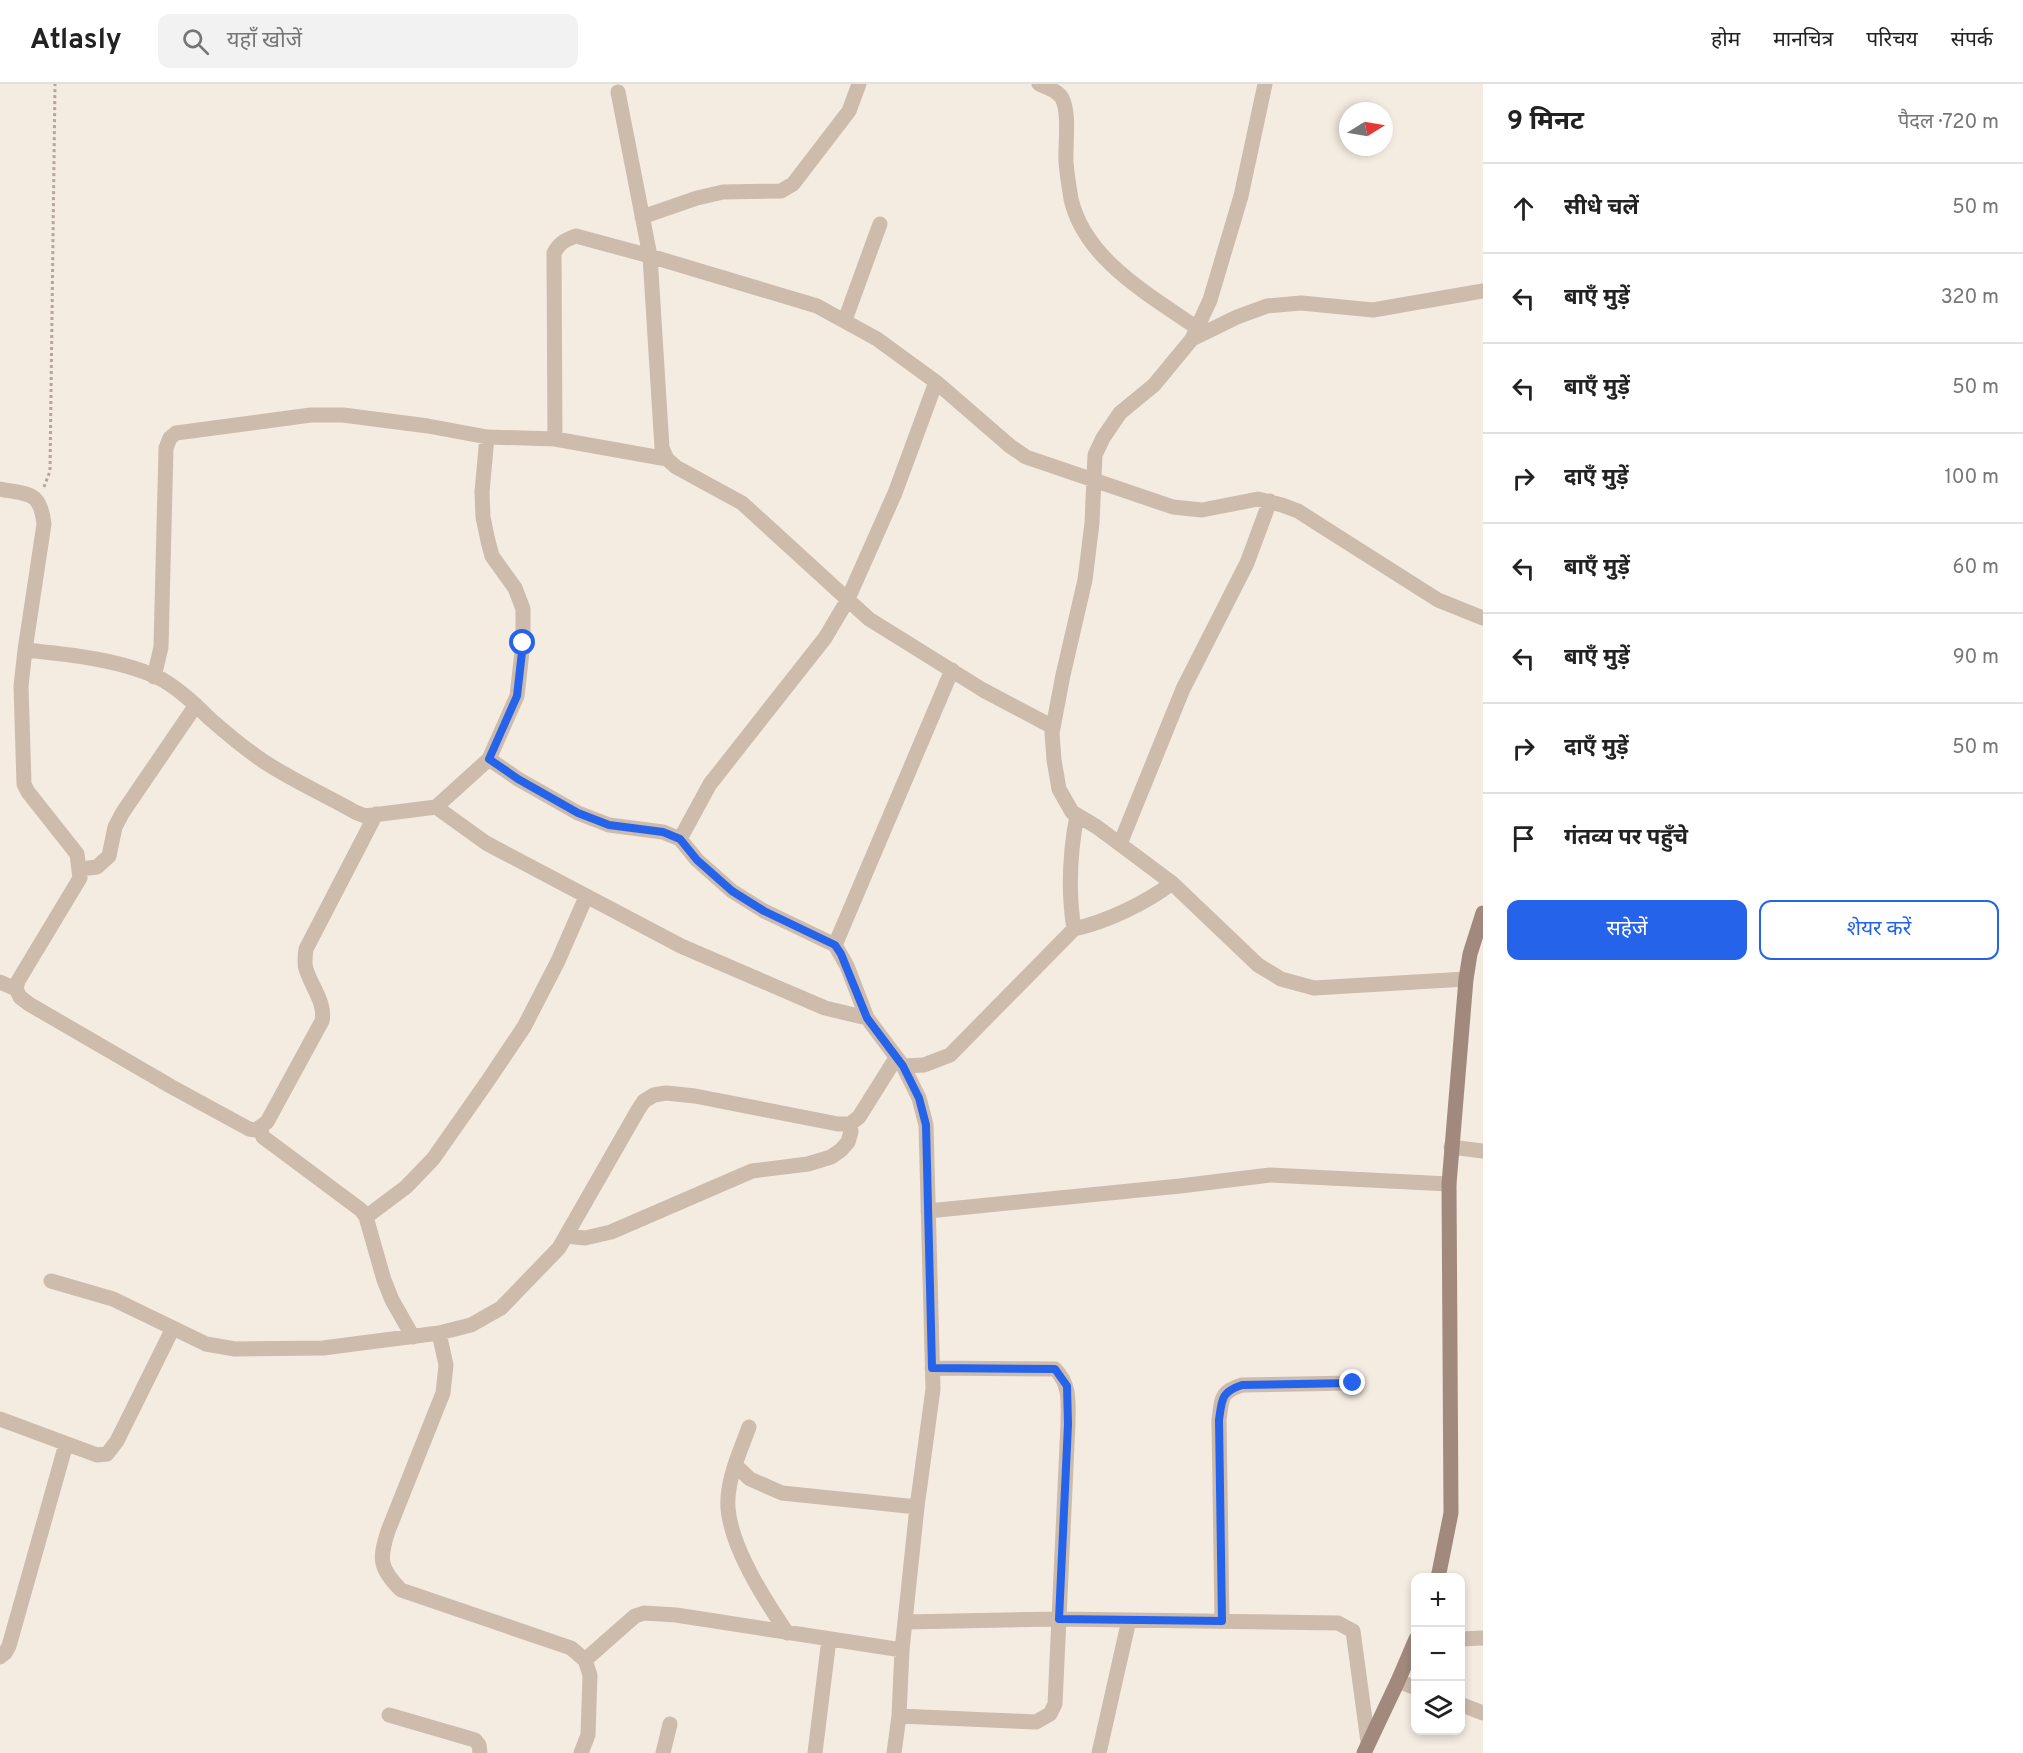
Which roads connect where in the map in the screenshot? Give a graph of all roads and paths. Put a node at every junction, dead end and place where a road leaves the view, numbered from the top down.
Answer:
1 (55, 84) edge
2 (859, 84) edge
3 (1039, 84) edge
4 (1265, 84) edge
5 (618, 92) dead end
6 (642, 217) junction
7 (880, 224) dead end
8 (650, 256) junction
9 (1483, 291) edge
10 (844, 320) junction
11 (1194, 334) junction
12 (936, 382) junction
13 (487, 437) junction
14 (555, 439) junction
15 (667, 459) junction
16 (1094, 480) junction
17 (0, 489) edge
18 (36, 498) junction
19 (1270, 501) junction
20 (847, 601) junction
21 (1483, 618) edge
22 (25, 650) junction
23 (952, 670) junction
24 (154, 677) junction
25 (196, 705) junction
26 (1053, 727) junction
27 (489, 759) junction
28 (436, 807) junction
29 (376, 814) junction
30 (1077, 815) junction
31 (680, 839) junction
32 (1120, 844) junction
33 (80, 869) junction
34 (1172, 883) junction
35 (586, 897) junction
36 (1483, 913) edge
37 (1074, 929) junction
38 (835, 945) junction
39 (1466, 979) junction
40 (0, 982) edge
41 (16, 989) junction
42 (867, 1018) junction
43 (899, 1062) junction
44 (850, 1124) junction
45 (260, 1127) junction
46 (1451, 1147) junction
47 (1483, 1151) edge
48 (1449, 1184) junction
49 (928, 1211) junction
50 (366, 1217) junction
51 (566, 1236) junction
52 (51, 1281) dead end
53 (173, 1328) junction
54 (440, 1333) junction
55 (413, 1336) junction
56 (932, 1368) junction
57 (1353, 1383) dead end
58 (0, 1419) edge
59 (749, 1427) dead end
60 (66, 1444) junction
61 (735, 1465) junction
62 (917, 1507) junction
63 (1439, 1573) edge
64 (1059, 1619) junction
65 (1129, 1620) junction
66 (1222, 1621) junction
67 (905, 1622) junction
68 (787, 1633) junction
69 (1483, 1638) edge
70 (829, 1639) junction
71 (1465, 1639) edge
72 (902, 1650) junction
73 (1411, 1650) edge
74 (0, 1657) edge
75 (585, 1660) junction
76 (1398, 1681) junction
77 (1411, 1686) edge
78 (1465, 1706) edge
79 (1483, 1713) edge
80 (389, 1715) dead end
81 (899, 1716) junction
82 (670, 1724) dead end
83 (1366, 1748) edge
84 (480, 1753) edge
85 (581, 1753) edge
86 (663, 1753) edge
87 (815, 1753) edge
88 (894, 1753) edge
89 (1099, 1753) edge

1 - 18 path
2 - 6 street
3 - 11 street
4 - 11 street
5 - 6 street
6 - 8 street
7 - 10 street
8 - 10 street
8 - 14 street
8 - 15 street
9 - 11 street
10 - 12 street
11 - 16 street
12 - 16 street
12 - 20 street
13 - 14 street
13 - 24 street
13 - 27 street
14 - 15 street
15 - 20 street
16 - 19 street
16 - 26 street
17 - 18 street
18 - 22 street
19 - 21 street
19 - 32 street
20 - 23 street
20 - 31 street
22 - 24 street
22 - 33 street
23 - 26 street
23 - 38 street
24 - 25 street
25 - 29 street
25 - 33 street
26 - 30 street
27 - 28 street
27 - 31 street
28 - 29 street
28 - 35 street
29 - 45 street
30 - 32 street
30 - 37 street
31 - 38 street
32 - 34 street
33 - 41 street
34 - 37 street
34 - 39 street
35 - 42 street
35 - 50 street
36 - 39 main road
37 - 43 street
38 - 42 street
39 - 46 main road
40 - 41 street
41 - 45 street
42 - 43 street
43 - 44 street
43 - 49 street
44 - 51 street
44 - 51 street
45 - 50 street
46 - 47 street
46 - 48 main road
48 - 49 street
48 - 63 main road
49 - 56 street
50 - 55 street
51 - 54 street
52 - 53 street
53 - 55 street
53 - 60 street
54 - 55 street
54 - 75 street
56 - 62 street
56 - 64 street
57 - 66 street
58 - 60 street
59 - 61 street
60 - 74 street
61 - 62 street
61 - 68 street
62 - 67 street
64 - 65 street
64 - 67 street
64 - 81 street
65 - 66 street
65 - 89 street
66 - 83 street
67 - 72 street
68 - 70 street
68 - 75 street
69 - 71 street
70 - 72 street
70 - 87 street
72 - 81 street
73 - 76 main road
75 - 85 street
76 - 77 street
76 - 83 main road
78 - 79 street
80 - 84 street
81 - 88 street
82 - 86 street

